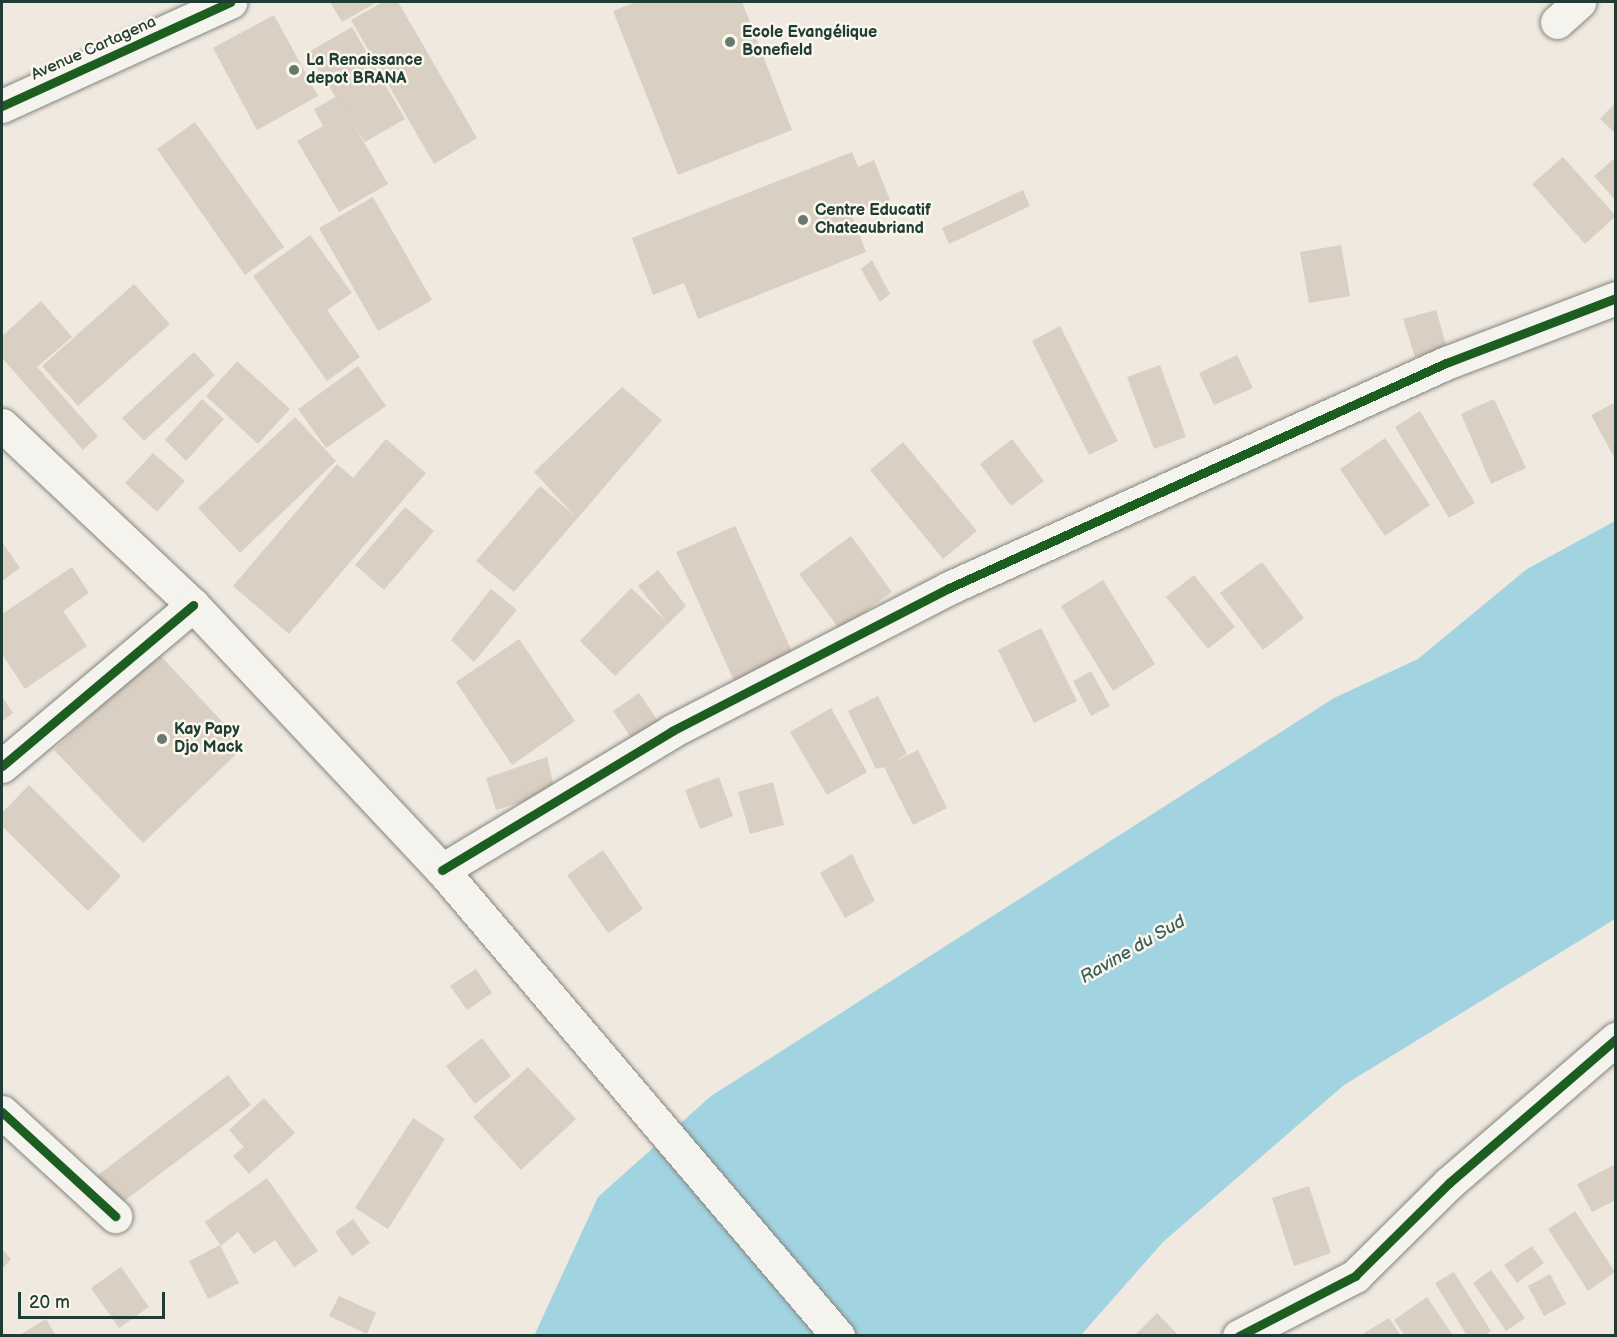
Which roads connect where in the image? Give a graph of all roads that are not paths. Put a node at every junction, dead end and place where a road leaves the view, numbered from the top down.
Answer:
1 (230, 2) edge
2 (2, 106) edge
3 (1616, 298) edge
4 (2, 425) edge
5 (193, 605) junction
6 (2, 765) edge
7 (442, 870) junction
8 (1616, 1039) edge
9 (2, 1112) edge
10 (115, 1216) dead end
11 (838, 1335) edge
12 (1239, 1335) edge

1 - 2 street, Avenue Cartagena
3 - 7 street
4 - 5 street
5 - 6 street
5 - 7 street
7 - 11 street
8 - 12 street
9 - 10 street

